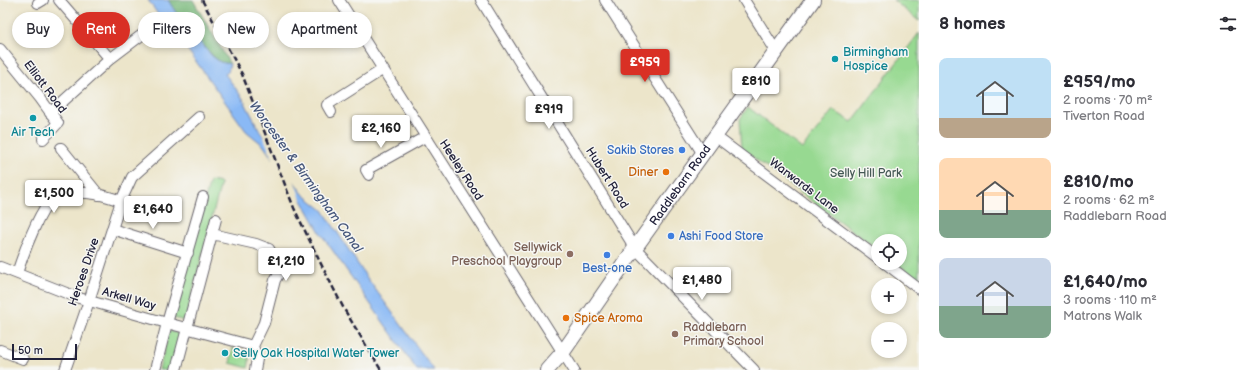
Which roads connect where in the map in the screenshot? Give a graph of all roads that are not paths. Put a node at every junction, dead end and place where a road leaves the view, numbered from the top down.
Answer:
1 (59, 0) edge
2 (338, 0) edge
3 (481, 0) edge
4 (605, 0) edge
5 (744, 0) edge
6 (812, 0) edge
7 (138, 38) edge
8 (0, 49) edge
9 (776, 51) junction
10 (110, 59) junction
11 (382, 70) junction
12 (331, 112) dead end
13 (50, 113) junction
14 (198, 117) dead end
15 (715, 136) junction
16 (425, 137) junction
17 (43, 139) dead end
18 (62, 148) dead end
19 (703, 154) junction
20 (368, 175) dead end
21 (99, 195) junction
22 (203, 197) dead end
23 (121, 201) junction
24 (216, 218) dead end
25 (112, 229) junction
26 (212, 234) junction
27 (635, 248) junction
28 (188, 253) junction
29 (871, 253) edge
30 (0, 267) edge
31 (895, 270) edge
32 (17, 273) junction
33 (919, 288) edge
34 (89, 301) junction
35 (167, 323) junction
36 (188, 328) junction
37 (253, 346) junction
38 (0, 350) edge
39 (563, 352) junction
40 (23, 358) dead end
41 (65, 370) edge
42 (155, 370) edge
43 (176, 370) edge
44 (254, 370) edge
45 (547, 370) edge
46 (574, 370) edge
47 (754, 370) edge

1 - 10 street
2 - 11 street, Heeley Road
3 - 27 street, Hubert Road
4 - 19 street
5 - 9 street
6 - 9 street, Raddlebarn Road
7 - 10 street
8 - 13 street, Elliott Road
9 - 15 street, Raddlebarn Road
10 - 13 street
11 - 12 street
11 - 16 street, Heeley Road
13 - 17 street, Elliott Road
14 - 23 street, Heroes Drive
15 - 19 street, Raddlebarn Road
15 - 29 street, Warwards Lane
16 - 20 street
16 - 39 street, Heeley Road
18 - 21 street
19 - 27 street, Raddlebarn Road
21 - 23 street
21 - 32 street
22 - 28 street
23 - 25 street, Heroes Drive
24 - 26 street
25 - 28 street
25 - 34 street, Heroes Drive
26 - 36 street
26 - 37 street
27 - 39 street, Raddlebarn Road
27 - 47 street, Hubert Road
28 - 35 street
30 - 32 street, Arkell Way
31 - 33 street
32 - 34 street, Arkell Way
34 - 35 street, Arkell Way
34 - 41 street, Heroes Drive
35 - 36 street, Arkell Way
35 - 42 street
36 - 37 street, Arkell Way
36 - 43 street
37 - 44 street
38 - 40 street
39 - 45 street, Raddlebarn Road
39 - 46 street, Heeley Road

